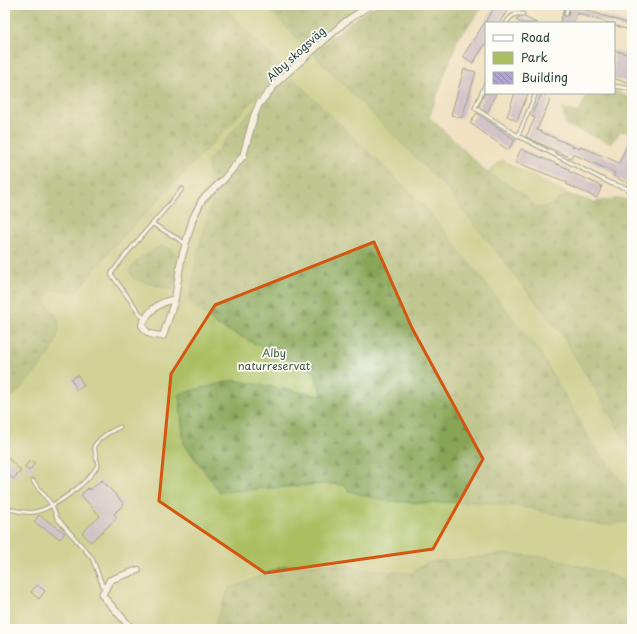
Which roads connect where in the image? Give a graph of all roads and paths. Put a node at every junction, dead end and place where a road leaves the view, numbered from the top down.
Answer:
1 (370, 5) edge
2 (568, 5) edge
3 (626, 5) edge
4 (632, 7) edge
5 (524, 14) dead end
6 (566, 14) dead end
7 (507, 22) edge
8 (485, 85) edge
9 (615, 86) edge
10 (632, 89) edge
11 (536, 94) edge
12 (518, 136) junction
13 (632, 178) edge
14 (182, 189) dead end
15 (627, 190) junction
16 (632, 190) edge
17 (154, 224) junction
18 (186, 243) junction
19 (175, 299) junction
20 (144, 319) junction
21 (120, 427) dead end
22 (33, 481) dead end
23 (52, 505) junction
24 (5, 508) edge
25 (138, 570) dead end
26 (104, 589) junction
27 (132, 629) edge

1 - 18 street, Alby skogsväg
2 - 6 lane
3 - 4 street
5 - 7 lane
8 - 12 lane
9 - 10 lane
11 - 12 lane
12 - 15 lane
13 - 15 lane
14 - 17 lane
15 - 16 lane
17 - 18 lane
17 - 20 lane
18 - 19 street, Alby skogsväg
19 - 20 street
19 - 20 street, Alby skogsväg
21 - 23 lane
22 - 23 lane
23 - 24 lane
23 - 26 lane
25 - 26 street
26 - 27 street

